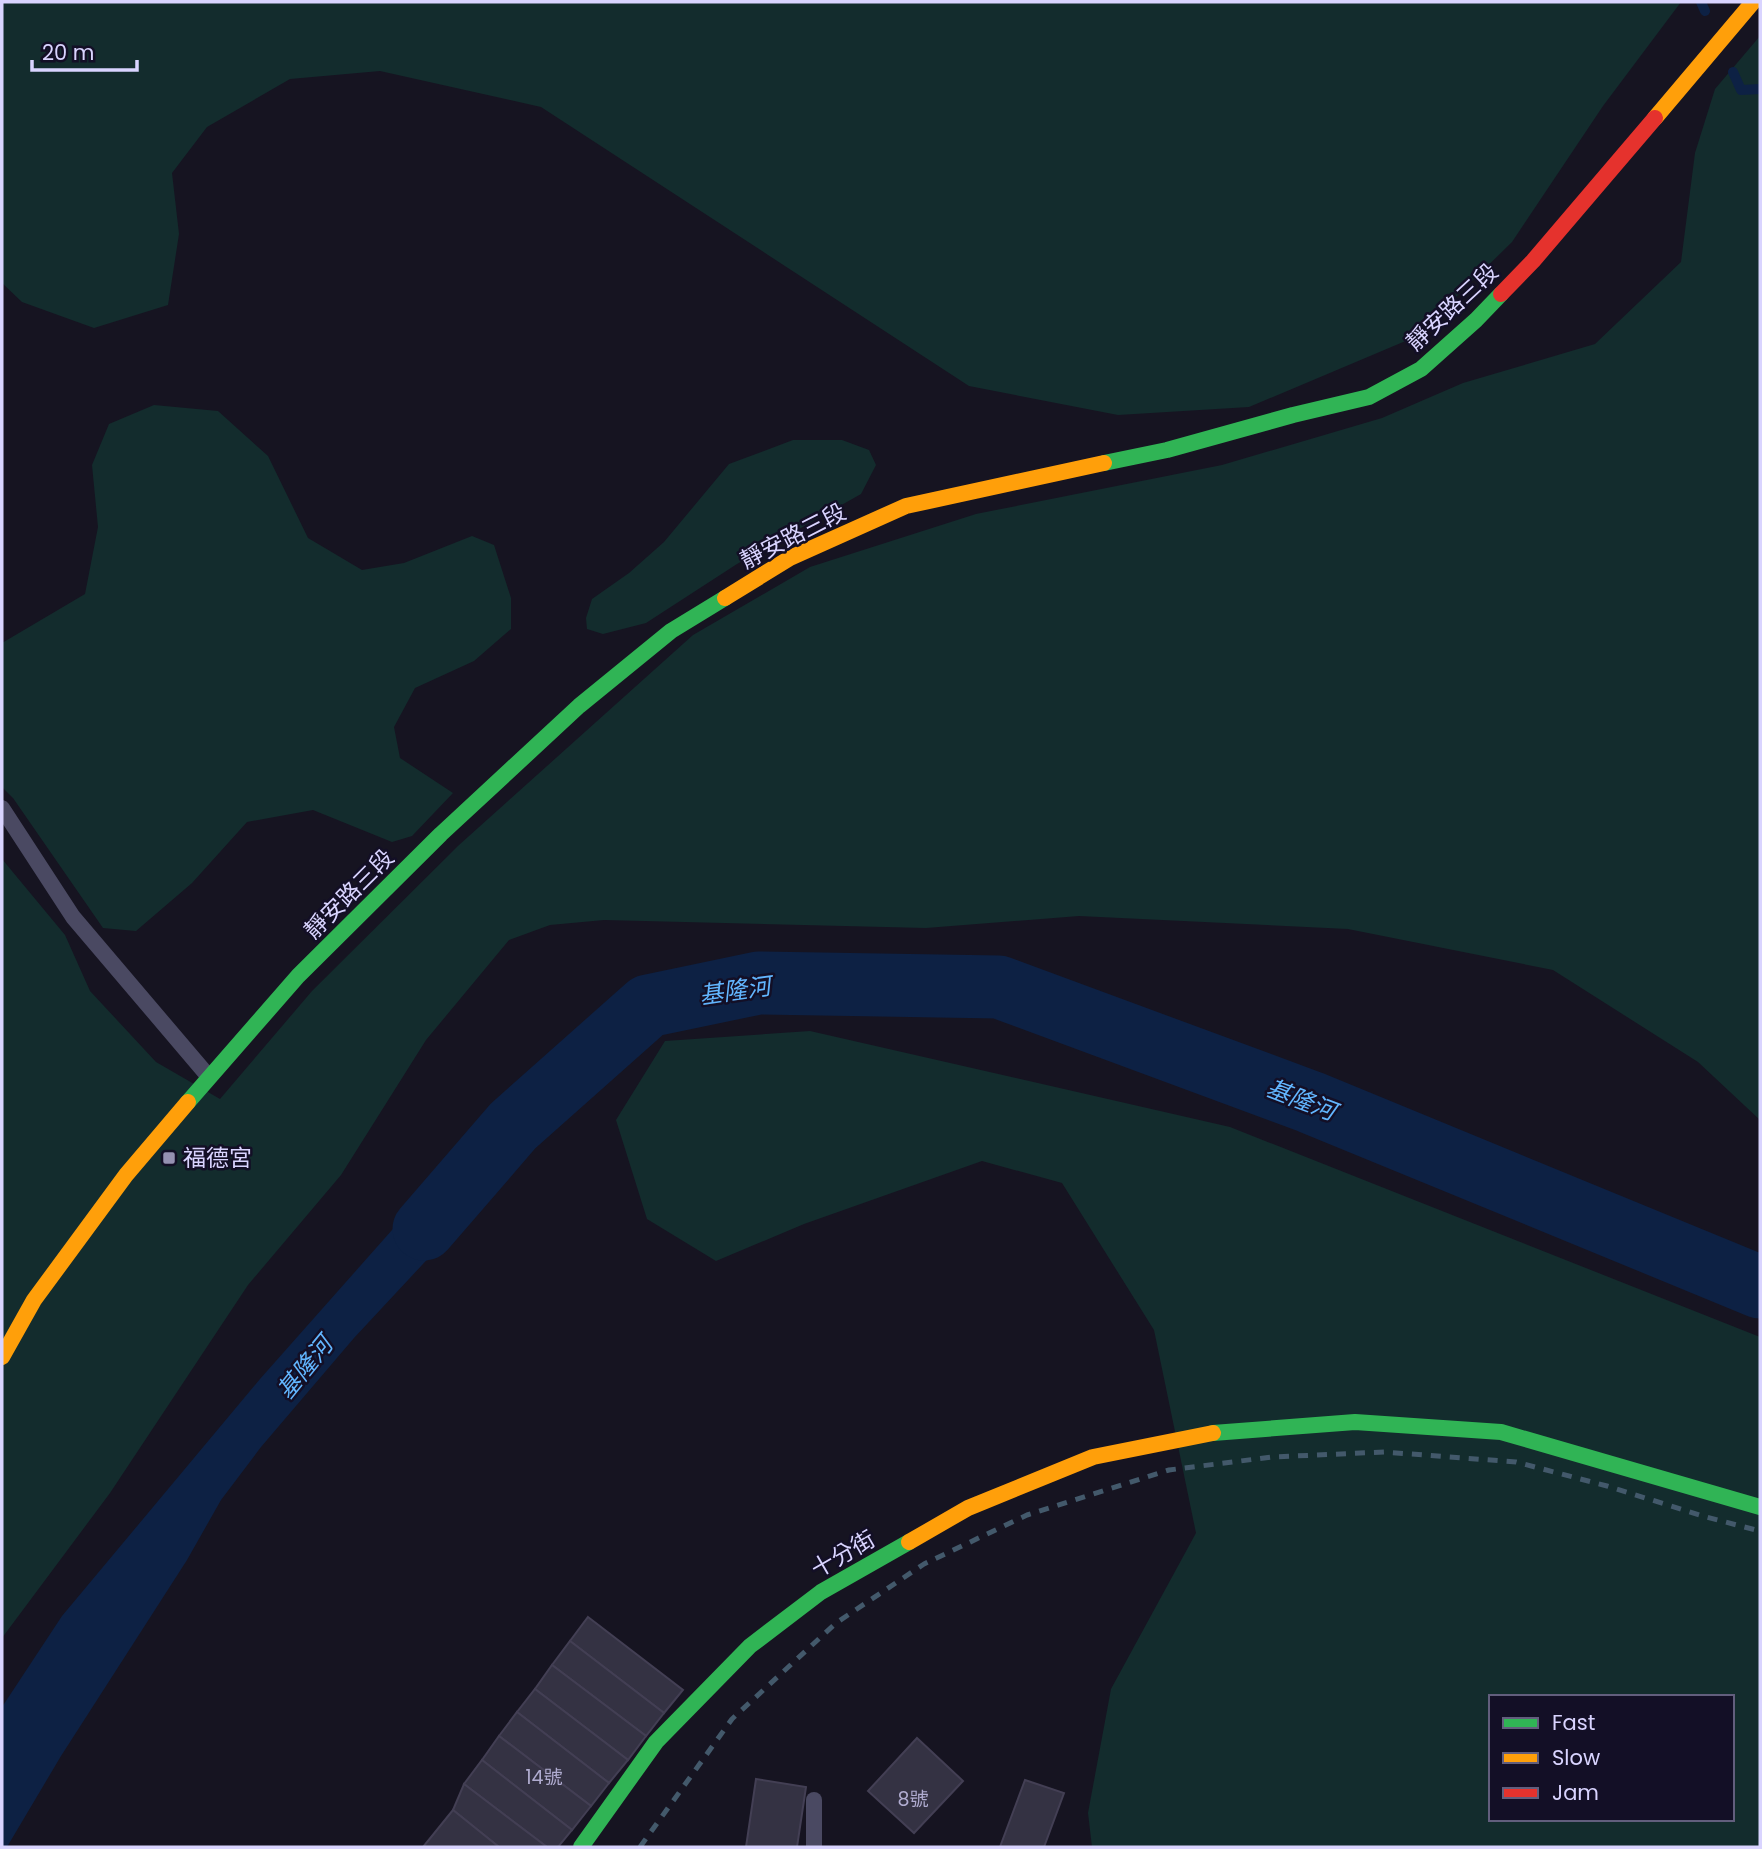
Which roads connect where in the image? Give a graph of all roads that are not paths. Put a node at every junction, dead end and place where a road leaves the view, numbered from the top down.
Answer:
1 (1753, 2) edge
2 (2, 808) edge
3 (209, 1077) junction
4 (2, 1357) edge
5 (1760, 1507) edge
6 (814, 1800) dead end
7 (581, 1847) edge
8 (814, 1847) edge

1 - 3 main road, 靜安路三段
2 - 3 lane
3 - 4 main road, 靜安路三段
5 - 7 main road, 十分街
6 - 8 lane

